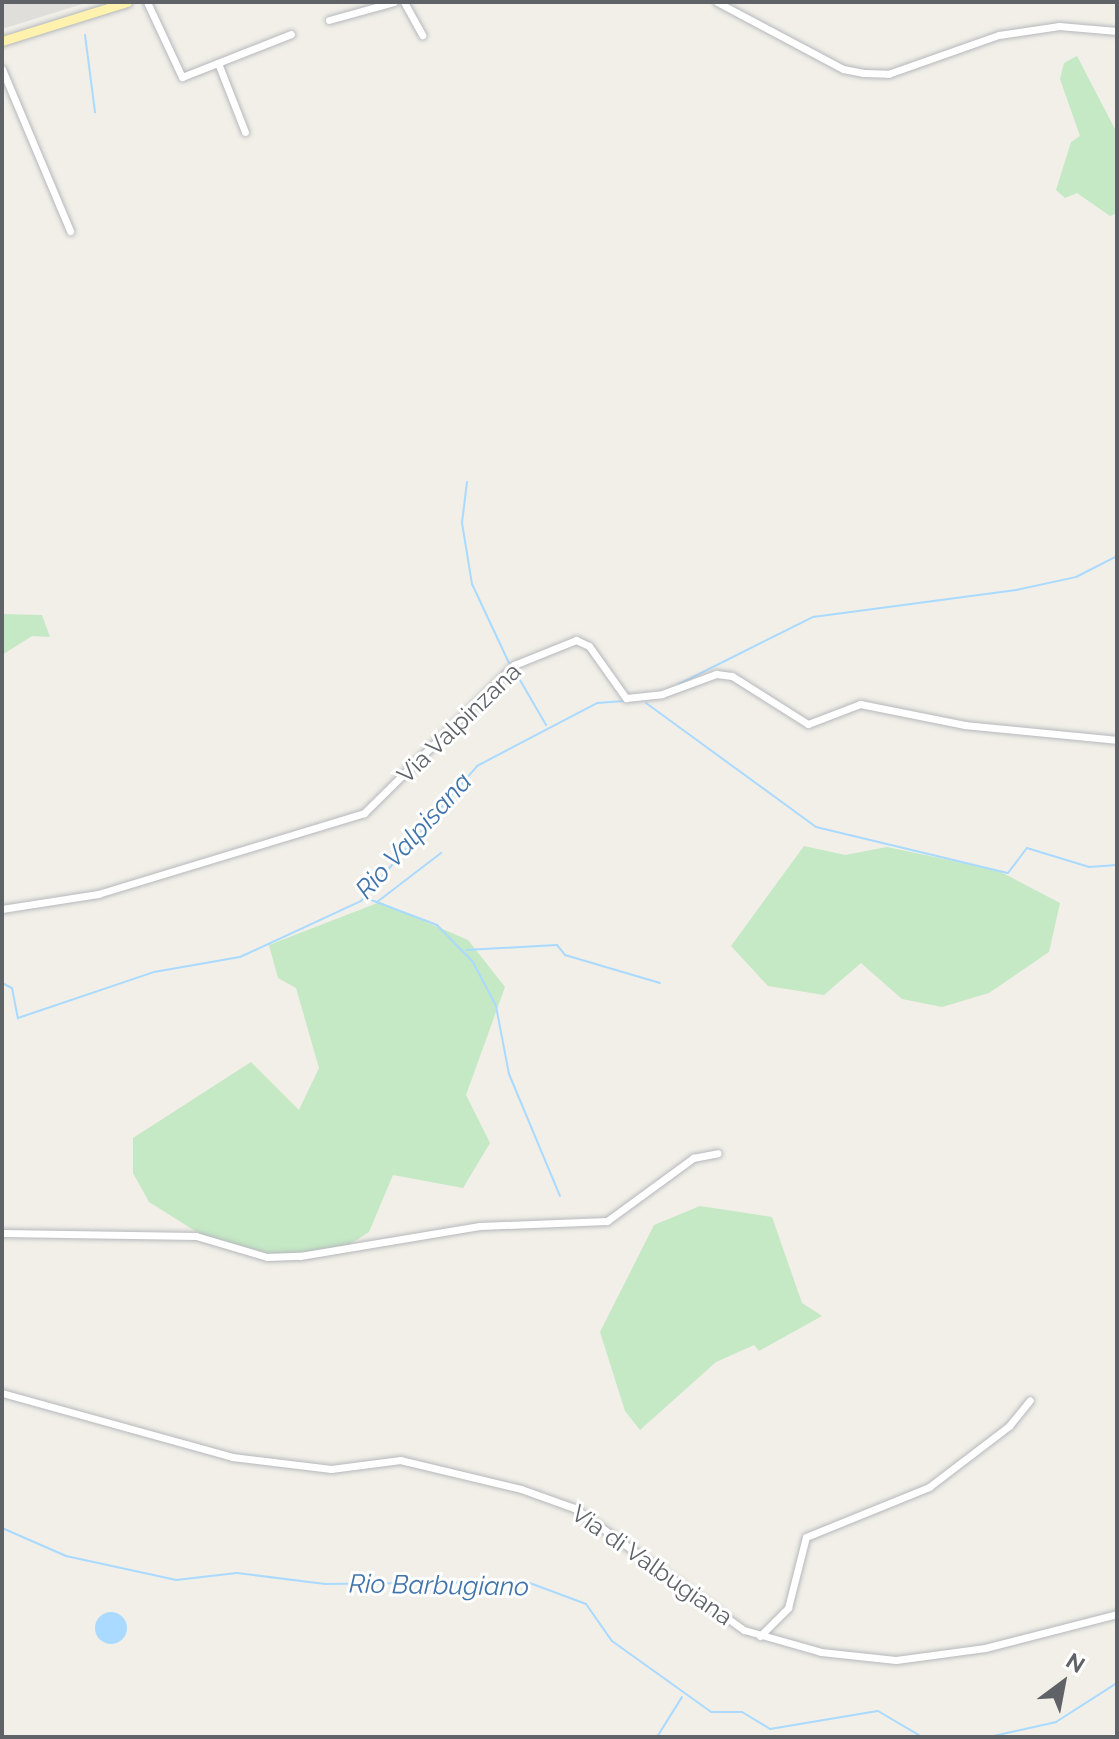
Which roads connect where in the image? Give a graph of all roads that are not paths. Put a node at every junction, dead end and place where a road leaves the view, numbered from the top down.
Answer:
1 (127, 2) edge
2 (147, 2) edge
3 (394, 2) edge
4 (404, 2) edge
5 (717, 2) edge
6 (329, 20) dead end
7 (1117, 31) edge
8 (291, 34) dead end
9 (422, 35) dead end
10 (2, 41) edge
11 (218, 63) junction
12 (2, 69) edge
13 (245, 132) dead end
14 (70, 231) dead end
15 (1117, 740) edge
16 (2, 909) edge
17 (718, 1153) dead end
18 (2, 1233) edge
19 (2, 1393) edge
20 (1030, 1400) dead end
21 (1117, 1614) edge
22 (760, 1636) junction

1 - 10 main road
2 - 11 street
3 - 6 street
4 - 9 street
5 - 7 street
8 - 11 street
11 - 13 street
12 - 14 street
15 - 16 street, Via Valpinzana
17 - 18 street
19 - 22 street, Via di Valbugiana
20 - 22 street
21 - 22 street, Via di Valbugiana

